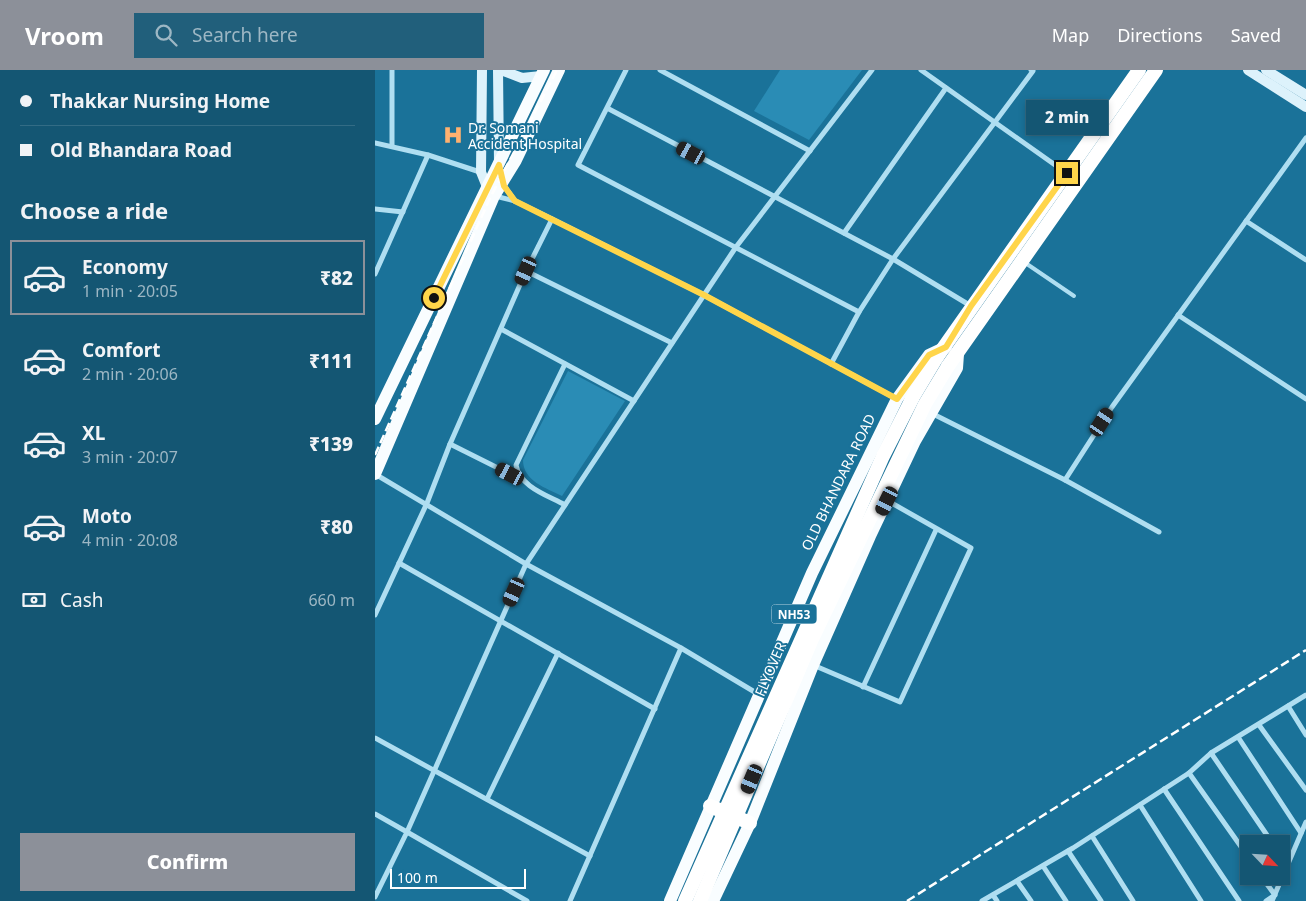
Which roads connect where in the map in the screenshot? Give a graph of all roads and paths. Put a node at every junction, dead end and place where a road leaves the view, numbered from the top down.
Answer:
1 (392, 70) edge
2 (482, 70) edge
3 (500, 70) edge
4 (559, 70) edge
5 (626, 70) edge
6 (660, 70) edge
7 (871, 70) edge
8 (921, 70) edge
9 (1033, 70) edge
10 (1139, 70) edge
11 (1156, 70) edge
12 (1248, 70) edge
13 (1266, 70) edge
14 (542, 73) edge
15 (946, 88) junction
16 (1306, 96) edge
17 (607, 108) junction
18 (1306, 108) edge
19 (996, 122) junction
20 (1306, 138) edge
21 (375, 143) edge
22 (392, 146) junction
23 (810, 151) junction
24 (428, 155) junction
25 (499, 165) junction
26 (481, 172) junction
27 (1072, 177) junction
28 (501, 181) junction
29 (491, 193) junction
30 (774, 198) junction
31 (515, 201) junction
32 (375, 209) edge
33 (403, 212) junction
34 (552, 220) junction
35 (1246, 221) junction
36 (843, 232) junction
37 (736, 247) junction
38 (893, 259) junction
39 (1306, 260) edge
40 (1022, 261) junction
41 (526, 271) junction
42 (375, 274) edge
43 (704, 295) junction
44 (1074, 296) dead end
45 (971, 306) junction
46 (859, 312) junction
47 (1178, 315) junction
48 (501, 329) junction
49 (672, 343) junction
50 (947, 353) junction
51 (565, 364) junction
52 (831, 364) junction
53 (897, 399) junction
54 (1306, 399) edge
55 (634, 401) junction
56 (930, 412) junction
57 (375, 419) edge
58 (450, 444) junction
59 (375, 474) edge
60 (1065, 480) junction
61 (525, 482) junction
62 (887, 501) junction
63 (427, 503) junction
64 (565, 505) junction
65 (936, 530) junction
66 (1159, 532) dead end
67 (399, 564) junction
68 (526, 564) junction
69 (375, 615) edge
70 (501, 620) junction
71 (681, 648) junction
72 (558, 653) junction
73 (813, 665) junction
74 (863, 686) junction
75 (759, 694) junction
76 (1306, 695) edge
77 (1288, 706) junction
78 (655, 709) junction
79 (1259, 725) junction
80 (1306, 735) edge
81 (1238, 737) junction
82 (375, 738) edge
83 (1211, 753) junction
84 (435, 770) junction
85 (1189, 774) junction
86 (1164, 789) junction
87 (1306, 790) edge
88 (487, 799) junction
89 (1140, 805) junction
90 (711, 806) junction
91 (375, 814) edge
92 (1306, 822) edge
93 (750, 823) junction
94 (407, 832) junction
95 (1301, 833) junction
96 (1267, 835) edge
97 (1091, 836) junction
98 (1240, 845) edge
99 (1068, 851) junction
100 (590, 856) junction
101 (1290, 858) edge
102 (1043, 866) junction
103 (1017, 881) junction
104 (1266, 885) edge
105 (1279, 885) edge
106 (993, 894) junction
107 (375, 897) edge
108 (1273, 898) edge
109 (382, 901) edge
110 (527, 901) edge
111 (570, 901) edge
112 (670, 901) edge
113 (685, 901) edge
114 (700, 901) edge
115 (713, 901) edge
116 (982, 901) edge
117 (997, 901) edge
118 (1031, 901) edge
119 (1065, 901) edge
120 (1101, 901) edge
121 (1133, 901) edge
122 (1201, 901) edge
123 (1239, 901) edge
124 (1266, 901) edge

1 - 22 street
2 - 26 main road
3 - 14 main road
3 - 25 main road
4 - 28 main road
5 - 17 street
6 - 23 street
7 - 23 street
8 - 15 street
9 - 19 street
10 - 27 highway, OLD BHANDARA ROAD / NH53
11 - 27 highway, NH53
12 - 18 main road
13 - 16 main road
14 - 25 main road
15 - 19 street
15 - 36 street
17 - 30 street
17 - 37 street
19 - 27 street
19 - 38 street
20 - 35 street
21 - 22 street
22 - 24 street
23 - 30 street
24 - 26 street
24 - 33 street
25 - 28 main road
25 - 29 main road
26 - 29 main road
27 - 40 highway, NH53
27 - 45 highway, OLD BHANDARA ROAD / NH53
28 - 29 main road
28 - 31 street
29 - 31 street
29 - 57 main road
29 - 59 main road
30 - 36 street
30 - 37 street
31 - 34 street
32 - 33 street
33 - 42 street
34 - 41 street
34 - 43 street
35 - 39 street
35 - 47 street
36 - 38 street
37 - 43 street
37 - 46 street
38 - 45 street
38 - 46 street
40 - 44 lane
40 - 50 highway, NH53
41 - 48 street
41 - 49 street
43 - 49 street
43 - 52 street
45 - 50 highway, OLD BHANDARA ROAD / NH53
46 - 52 street
47 - 54 street
47 - 60 street
48 - 51 street
48 - 58 street
49 - 55 street
50 - 53 main road, OLD BHANDARA ROAD / NH53
50 - 56 main road, NH53
50 - 113 highway, FLYOVER, bridge
50 - 114 highway, FLYOVER / NH53, bridge
51 - 55 street
51 - 61 street
52 - 53 street
53 - 56 street
53 - 75 main road, OLD BHANDARA ROAD / NH53
55 - 64 street
56 - 60 street
56 - 62 main road, NH53
58 - 61 street
58 - 63 street
59 - 63 street
60 - 66 street
61 - 64 street
62 - 65 street
62 - 73 main road, NH53
63 - 67 street
63 - 68 street
64 - 68 street
65 - 74 street
65 - 74 street
67 - 69 street
67 - 70 street
68 - 70 street
68 - 71 street
70 - 72 street
70 - 84 street
71 - 75 street
71 - 78 street
72 - 78 street
72 - 88 street
73 - 74 street
73 - 93 main road, NH53
75 - 90 main road, OLD BHANDARA ROAD / NH53
76 - 77 street
77 - 79 street
77 - 80 street
78 - 100 street
79 - 81 street
79 - 87 street
81 - 83 street
81 - 95 street
82 - 84 street
83 - 85 street
83 - 96 street
84 - 88 street
84 - 94 street
85 - 86 street
85 - 98 street
86 - 89 street
86 - 123 street
88 - 100 street
89 - 97 street
89 - 122 street
90 - 93 highway
90 - 112 main road, OLD BHANDARA ROAD / NH53
91 - 94 street
92 - 95 street
93 - 115 main road, NH53
94 - 107 street
94 - 110 street
95 - 101 street
97 - 99 street
97 - 121 street
99 - 102 street
99 - 120 street
100 - 111 street
102 - 103 street
102 - 119 street
103 - 106 street
103 - 118 street
104 - 108 street
105 - 108 street
106 - 116 street
106 - 117 street
107 - 109 street
108 - 124 street

